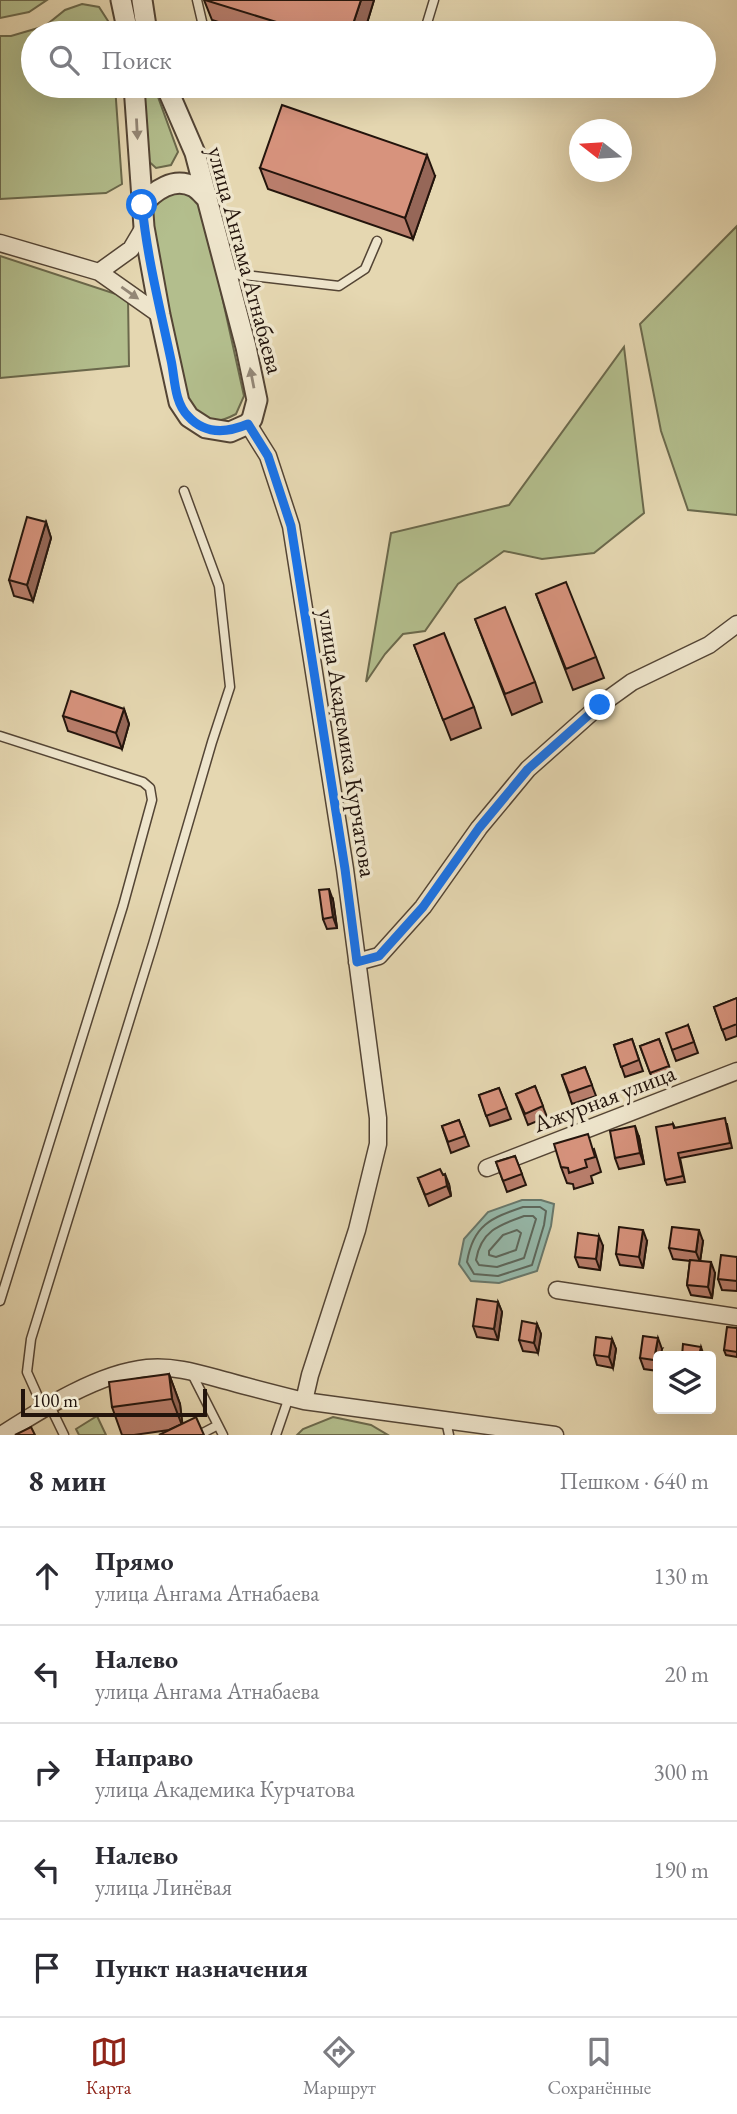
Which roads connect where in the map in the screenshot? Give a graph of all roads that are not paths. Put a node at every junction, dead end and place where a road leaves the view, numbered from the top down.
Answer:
1 (121, 0) edge
2 (142, 0) edge
3 (197, 0) edge
4 (434, 0) edge
5 (125, 21) edge
6 (145, 21) edge
7 (202, 21) edge
8 (428, 21) edge
9 (135, 98) edge
10 (171, 98) edge
11 (195, 153) junction
12 (139, 172) junction
13 (207, 199) junction
14 (142, 205) junction
15 (144, 227) junction
16 (377, 240) dead end
17 (0, 243) edge
18 (100, 272) junction
19 (226, 273) junction
20 (160, 315) junction
21 (248, 424) junction
22 (184, 491) dead end
23 (737, 624) edge
24 (0, 736) edge
25 (357, 962) junction
26 (737, 1071) edge
27 (487, 1168) dead end
28 (556, 1290) dead end
29 (0, 1301) edge
30 (737, 1317) edge
31 (191, 1371) junction
32 (297, 1399) junction
33 (47, 1408) junction
34 (218, 1425) junction
35 (447, 1428) edge
36 (1, 1435) edge
37 (64, 1435) edge
38 (199, 1435) edge
39 (223, 1435) edge
40 (276, 1435) edge
41 (555, 1435) edge

1 - 5 street
2 - 6 street
3 - 7 lane
4 - 8 lane
9 -> 12 street
10 - 11 street, улица Ангама Атнабаева
11 - 12 street
11 - 13 street, улица Ангама Атнабаева
12 - 14 street
13 - 14 street
13 - 19 street, улица Ангама Атнабаева
14 - 15 street
15 - 18 street
15 - 20 street
16 - 19 lane
17 - 18 street
18 -> 20 street
21 -> 19 street, улица Ангама Атнабаева
20 - 21 street
21 - 25 street, улица Академика Курчатова
22 - 33 lane
23 - 25 street
24 - 29 lane
25 - 32 street, улица Академика Курчатова
26 - 27 street, Ажурная улица
28 - 30 street
31 - 32 street
31 - 33 street
31 - 34 lane
32 - 35 street
32 - 40 lane
33 - 36 street
33 - 37 lane
34 - 38 lane
34 - 39 lane
35 - 41 street

